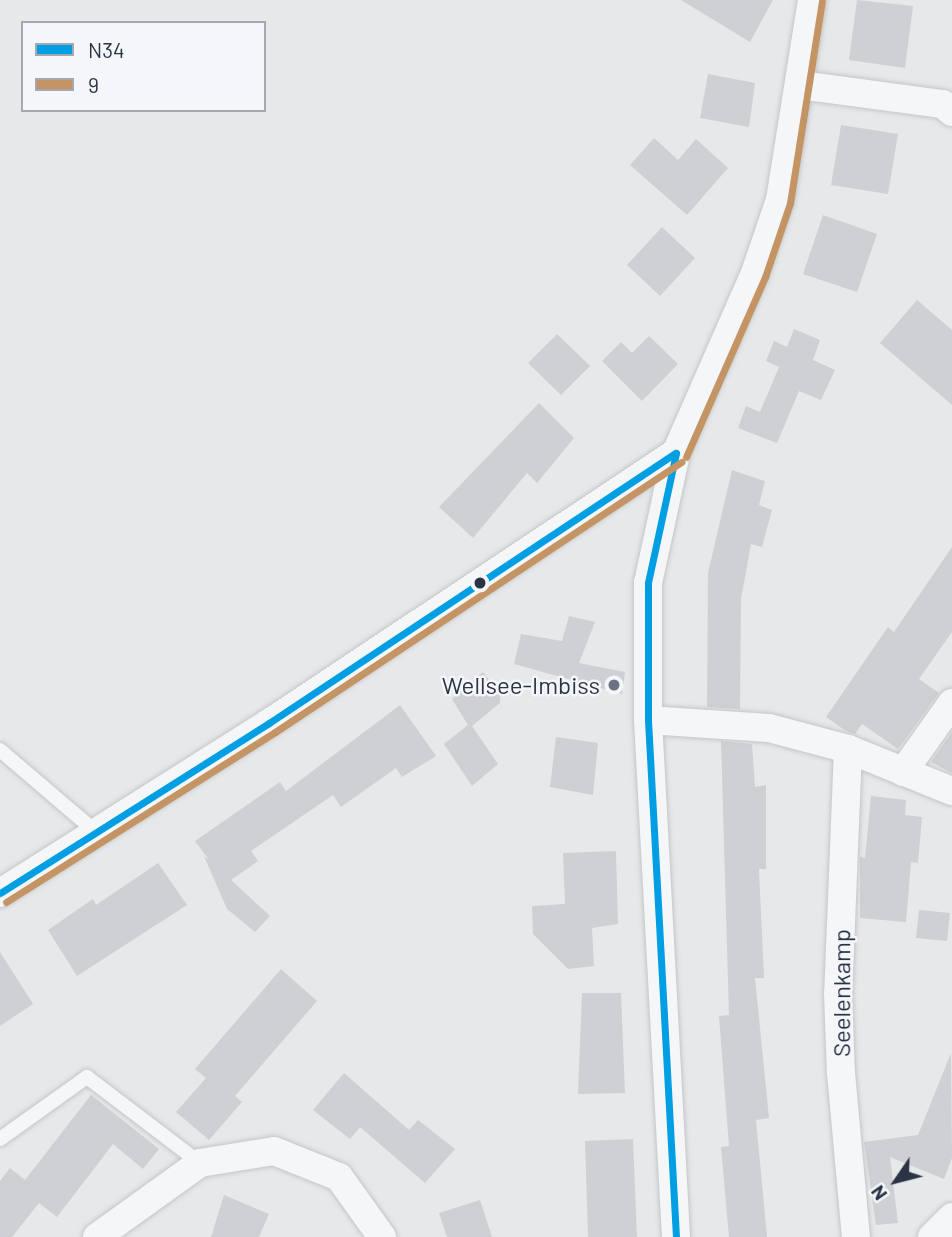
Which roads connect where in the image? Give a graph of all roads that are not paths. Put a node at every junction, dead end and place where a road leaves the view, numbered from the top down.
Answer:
1 (812, 0) edge
2 (800, 85) junction
3 (952, 112) edge
4 (676, 453) junction
5 (952, 703) edge
6 (648, 720) junction
7 (848, 749) junction
8 (0, 750) edge
9 (903, 772) junction
10 (952, 791) edge
11 (96, 832) junction
12 (0, 893) edge
13 (0, 1139) edge
14 (200, 1163) junction
15 (952, 1217) edge
16 (97, 1237) edge
17 (382, 1237) edge
18 (676, 1237) edge
19 (856, 1237) edge
20 (932, 1237) edge

1 - 2 street
2 - 3 street
2 - 4 street
4 - 6 street
4 - 11 street
5 - 9 street
6 - 7 street
6 - 18 street
7 - 9 street
7 - 19 street, Seelenkamp
8 - 11 lane
9 - 10 street
11 - 12 street
13 - 14 lane
14 - 16 street
14 - 17 street
15 - 20 street

